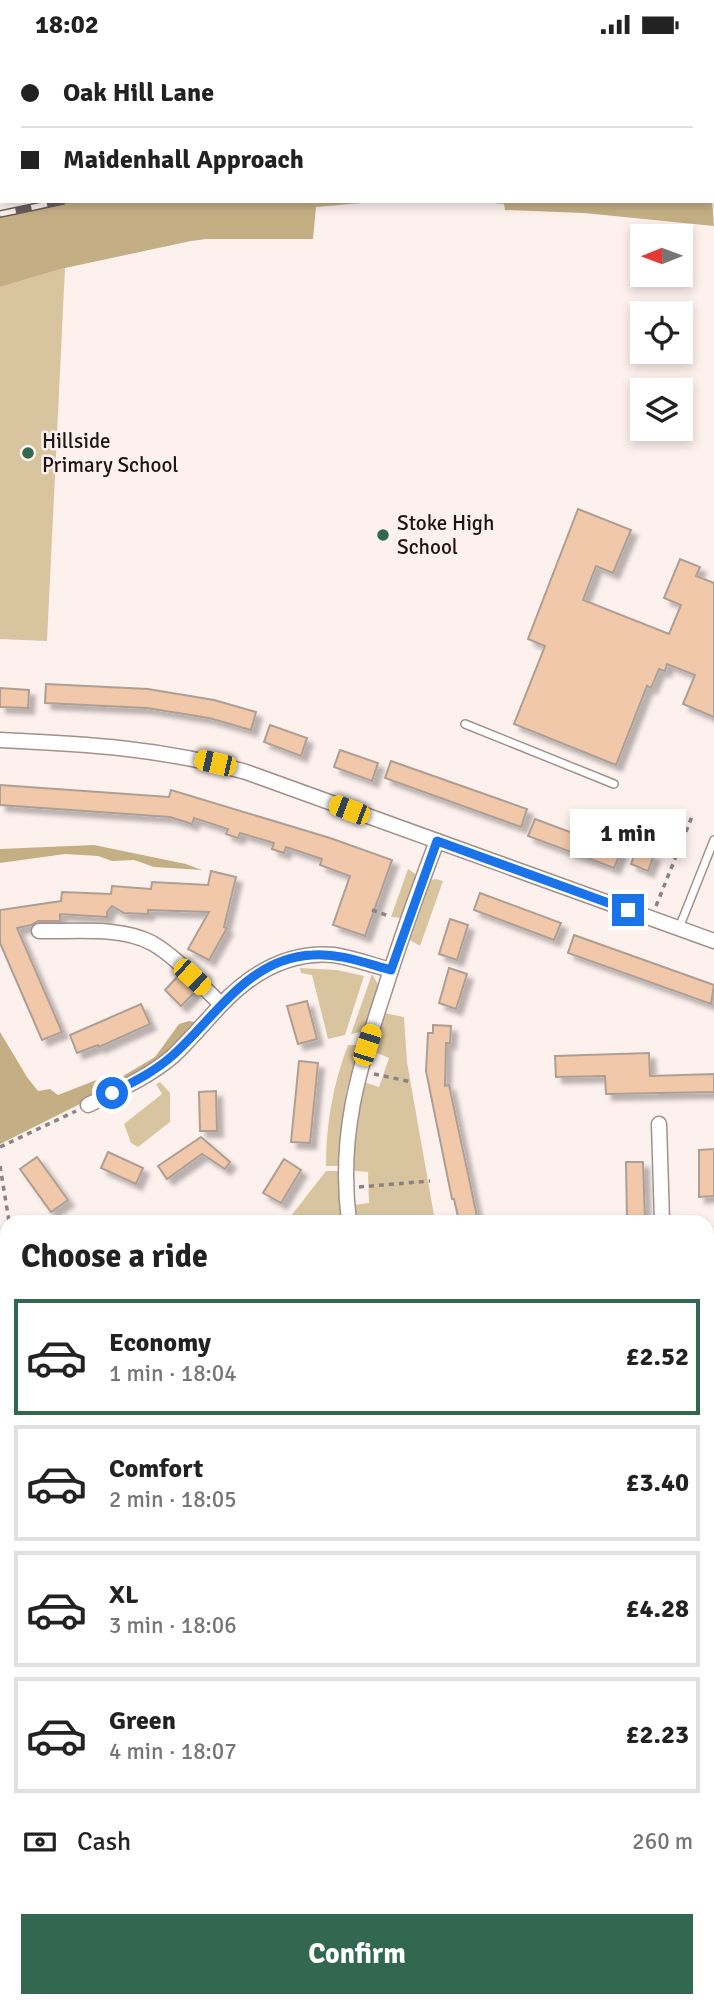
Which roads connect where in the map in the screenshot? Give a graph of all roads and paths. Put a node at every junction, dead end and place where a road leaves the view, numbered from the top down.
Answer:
1 (572, 49) edge
2 (595, 49) edge
3 (465, 724) dead end
4 (0, 740) edge
5 (614, 784) dead end
6 (693, 814) dead end
7 (714, 840) edge
8 (437, 841) junction
9 (372, 910) dead end
10 (389, 916) dead end
11 (652, 919) junction
12 (679, 928) junction
13 (39, 931) dead end
14 (714, 941) edge
15 (391, 970) junction
16 (221, 1004) junction
17 (359, 1068) junction
18 (412, 1082) dead end
19 (88, 1105) joint
20 (659, 1124) dead end
21 (0, 1147) edge
22 (0, 1166) edge
23 (430, 1181) dead end
24 (347, 1187) junction
25 (8, 1215) edge
26 (349, 1215) edge
27 (662, 1215) edge

1 - 2 lane
3 - 5 lane
4 - 8 street
6 - 11 path
7 - 12 lane
8 - 11 street
8 - 15 street
9 - 10 path
11 - 12 street
12 - 14 street
13 - 16 street
15 - 16 street
15 - 17 street
16 - 19 street
17 - 18 path
17 - 24 street
19 - 21 path
20 - 27 street
22 - 25 path
23 - 24 path
24 - 26 street

